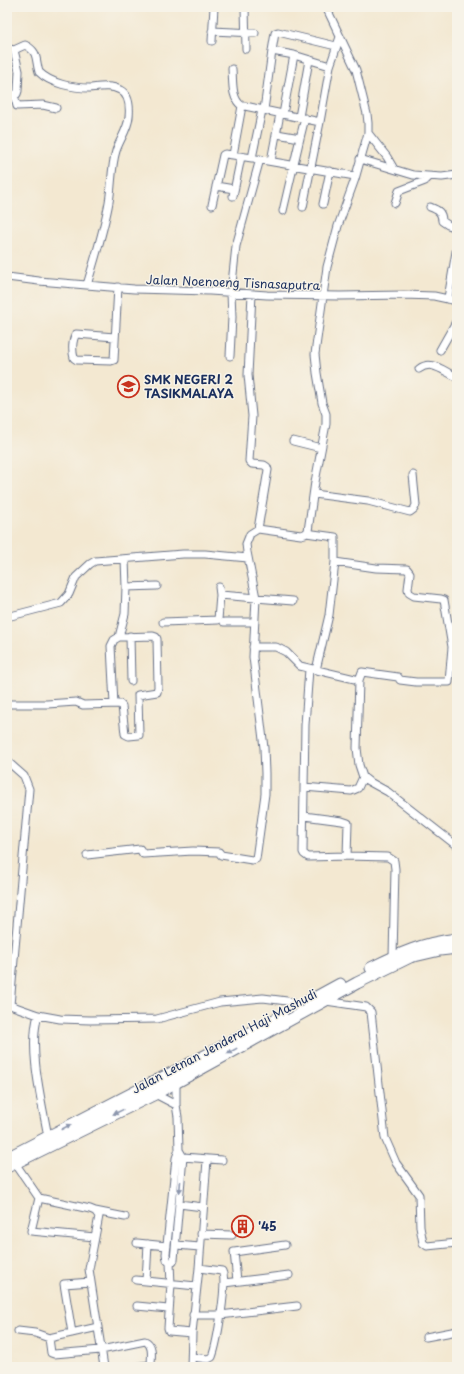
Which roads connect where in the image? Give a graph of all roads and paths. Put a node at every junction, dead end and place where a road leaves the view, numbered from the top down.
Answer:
1 (214, 7) edge
2 (245, 7) edge
3 (326, 7) edge
4 (212, 31) junction
5 (245, 32) junction
6 (255, 33) dead end
7 (340, 37) junction
8 (212, 41) dead end
9 (336, 46) junction
10 (11, 49) edge
11 (246, 49) dead end
12 (272, 51) junction
13 (294, 55) junction
14 (309, 60) junction
15 (330, 66) junction
16 (232, 69) dead end
17 (10, 95) edge
18 (242, 106) junction
19 (56, 108) dead end
20 (263, 110) junction
21 (282, 114) junction
22 (302, 118) junction
23 (320, 122) junction
24 (368, 132) junction
25 (277, 134) junction
26 (300, 138) junction
27 (232, 155) junction
28 (241, 157) junction
29 (256, 159) junction
30 (360, 159) junction
31 (271, 161) junction
32 (295, 165) junction
33 (312, 168) junction
34 (394, 169) junction
35 (330, 171) junction
36 (457, 175) edge
37 (355, 176) junction
38 (429, 177) junction
39 (216, 186) junction
40 (395, 203) dead end
41 (323, 204) dead end
42 (212, 206) dead end
43 (303, 207) dead end
44 (430, 207) dead end
45 (283, 211) dead end
46 (457, 228) edge
47 (457, 246) edge
48 (7, 277) edge
49 (87, 285) junction
50 (118, 287) junction
51 (231, 293) junction
52 (252, 294) junction
53 (323, 296) junction
54 (448, 298) junction
55 (457, 301) edge
56 (457, 320) edge
57 (115, 337) junction
58 (440, 350) dead end
59 (230, 356) dead end
60 (419, 368) dead end
61 (457, 377) edge
62 (294, 441) dead end
63 (321, 448) junction
64 (413, 475) dead end
65 (314, 494) junction
66 (258, 530) junction
67 (306, 533) junction
68 (248, 558) junction
69 (125, 559) junction
70 (335, 562) junction
71 (157, 586) dead end
72 (126, 587) junction
73 (256, 598) junction
74 (294, 601) dead end
75 (7, 617) edge
76 (163, 622) dead end
77 (224, 622) dead end
78 (255, 622) junction
79 (130, 636) junction
80 (119, 638) junction
81 (253, 647) junction
82 (313, 670) junction
83 (359, 680) junction
84 (131, 681) dead end
85 (7, 704) edge
86 (114, 704) junction
87 (7, 761) edge
88 (364, 777) junction
89 (304, 788) junction
90 (304, 816) junction
91 (457, 846) edge
92 (87, 855) dead end
93 (347, 856) junction
94 (457, 939) edge
95 (457, 948) edge
96 (393, 957) junction
97 (326, 1001) junction
98 (8, 1004) edge
99 (298, 1007) junction
100 (38, 1015) junction
101 (176, 1082) junction
102 (155, 1094) junction
103 (176, 1106) junction
104 (48, 1137) junction
105 (179, 1150) junction
106 (183, 1157) junction
107 (207, 1160) junction
108 (222, 1160) dead end
109 (10, 1163) edge
110 (38, 1198) junction
111 (179, 1204) junction
112 (203, 1207) junction
113 (95, 1211) junction
114 (125, 1217) dead end
115 (201, 1234) junction
116 (232, 1235) dead end
117 (95, 1237) junction
118 (137, 1243) dead end
119 (457, 1243) edge
120 (148, 1244) junction
121 (176, 1245) junction
122 (285, 1245) dead end
123 (167, 1246) junction
124 (200, 1247) junction
125 (170, 1263) junction
126 (199, 1268) junction
127 (289, 1274) dead end
128 (136, 1280) dead end
129 (146, 1281) junction
130 (237, 1281) junction
131 (91, 1282) junction
132 (224, 1283) junction
133 (171, 1284) junction
134 (196, 1286) junction
135 (137, 1306) dead end
136 (297, 1306) dead end
137 (168, 1309) junction
138 (193, 1315) junction
139 (220, 1315) junction
140 (98, 1327) junction
141 (18, 1331) dead end
142 (457, 1331) edge
143 (72, 1333) junction
144 (192, 1333) junction
145 (426, 1337) dead end
146 (49, 1338) junction
147 (101, 1350) junction
148 (192, 1357) junction
149 (151, 1366) edge
150 (104, 1367) edge
151 (134, 1367) edge
152 (191, 1367) edge

1 - 4 street
2 - 5 street
3 - 7 street
4 - 5 street
4 - 8 street
5 - 6 street
5 - 11 street
7 - 9 street
7 - 24 street
9 - 12 street
9 - 15 street
10 - 17 street
10 - 49 street
12 - 13 street
12 - 20 street
13 - 14 street
13 - 21 street
14 - 15 street
14 - 22 street
15 - 23 street
16 - 18 street
17 - 19 street
18 - 20 street
18 - 27 street
20 - 21 street
20 - 29 street
21 - 22 street
21 - 25 street
22 - 23 street
22 - 26 street
23 - 33 street
24 - 30 street
24 - 34 street
25 - 26 street
25 - 31 street
26 - 32 street
27 - 28 street
27 - 39 street
28 - 29 street
28 - 39 street
29 - 31 street
29 - 51 street
30 - 34 street
30 - 37 street
31 - 32 street
32 - 33 street
32 - 45 street
33 - 35 street
33 - 43 street
34 - 38 street
35 - 37 street
35 - 41 street
36 - 38 street
37 - 53 street
38 - 40 street
39 - 42 street
44 - 46 street
47 - 54 street
48 - 49 street, Jalan Noenoeng Tisnasaputra
49 - 50 street, Jalan Noenoeng Tisnasaputra
50 - 51 street, Jalan Noenoeng Tisnasaputra
50 - 57 street
51 - 52 street, Jalan Noenoeng Tisnasaputra
51 - 59 street
52 - 53 street, Jalan Noenoeng Tisnasaputra
52 - 66 street
53 - 54 street, Jalan Noenoeng Tisnasaputra
53 - 63 street
54 - 55 street, Jalan Noenoeng Tisnasaputra
56 - 58 street
57 - 57 street
60 - 61 street
62 - 63 street
63 - 65 street
64 - 65 street
65 - 67 street
66 - 67 street
66 - 68 street
67 - 70 street
68 - 69 street
68 - 73 street
69 - 72 street
69 - 75 street
70 - 82 street
70 - 83 street
71 - 72 street
72 - 80 street
73 - 74 street
73 - 76 street
73 - 78 street
77 - 78 street
78 - 81 street
79 - 80 street
79 - 84 street
79 - 86 street
80 - 86 street
81 - 82 street
81 - 92 street
82 - 83 street
82 - 89 street
83 - 88 street
85 - 86 street
87 - 98 street
88 - 89 street
88 - 91 street
89 - 90 street
90 - 93 street
90 - 93 street
93 - 96 street
94 - 96 main road, Jalan Letnan Jenderal Haji Mashudi
95 - 97 main road, Jalan Letnan Jenderal Haji Mashudi
96 - 99 main road, Jalan Letnan Jenderal Haji Mashudi
97 -> 101 main road, Jalan Letnan Jenderal Haji Mashudi
97 - 119 street
98 - 100 street
99 - 100 street
104 -> 99 main road, Jalan Letnan Jenderal Haji Mashudi
100 - 104 street
101 - 102 main road, Jalan Letnan Jenderal Haji Mashudi
101 - 103 street
102 - 103 street
102 -> 109 main road, Jalan Letnan Jenderal Haji Mashudi
103 - 105 street
104 - 109 main road, Jalan Letnan Jenderal Haji Mashudi
105 - 106 street
105 - 123 street
106 - 107 street
106 -> 111 street
107 - 108 street
107 - 112 street
109 - 110 street
110 - 113 street
110 - 117 street
111 - 112 street
111 - 121 street
112 - 115 street
113 - 114 street
113 - 117 street
115 - 116 street
115 - 124 street
117 - 131 street
118 - 120 street
120 - 123 street
120 - 129 street
121 - 124 street
121 - 125 street
122 - 130 street
123 - 125 street
124 - 126 street
125 - 133 street
126 - 132 street
126 - 134 street
127 - 130 street
128 - 129 street
129 - 133 street
130 - 132 street
131 - 140 street
131 - 143 street
132 - 139 street
133 - 134 street
133 - 137 street
134 - 138 street
135 - 137 street
136 - 139 street
137 - 144 street
138 - 139 street
138 - 144 street
139 - 148 street
140 - 143 street
140 - 147 street
141 - 146 street
142 - 145 street
143 - 146 street
144 - 148 street
146 - 147 street
147 - 149 street
147 - 150 street
148 - 152 street
149 - 151 street

